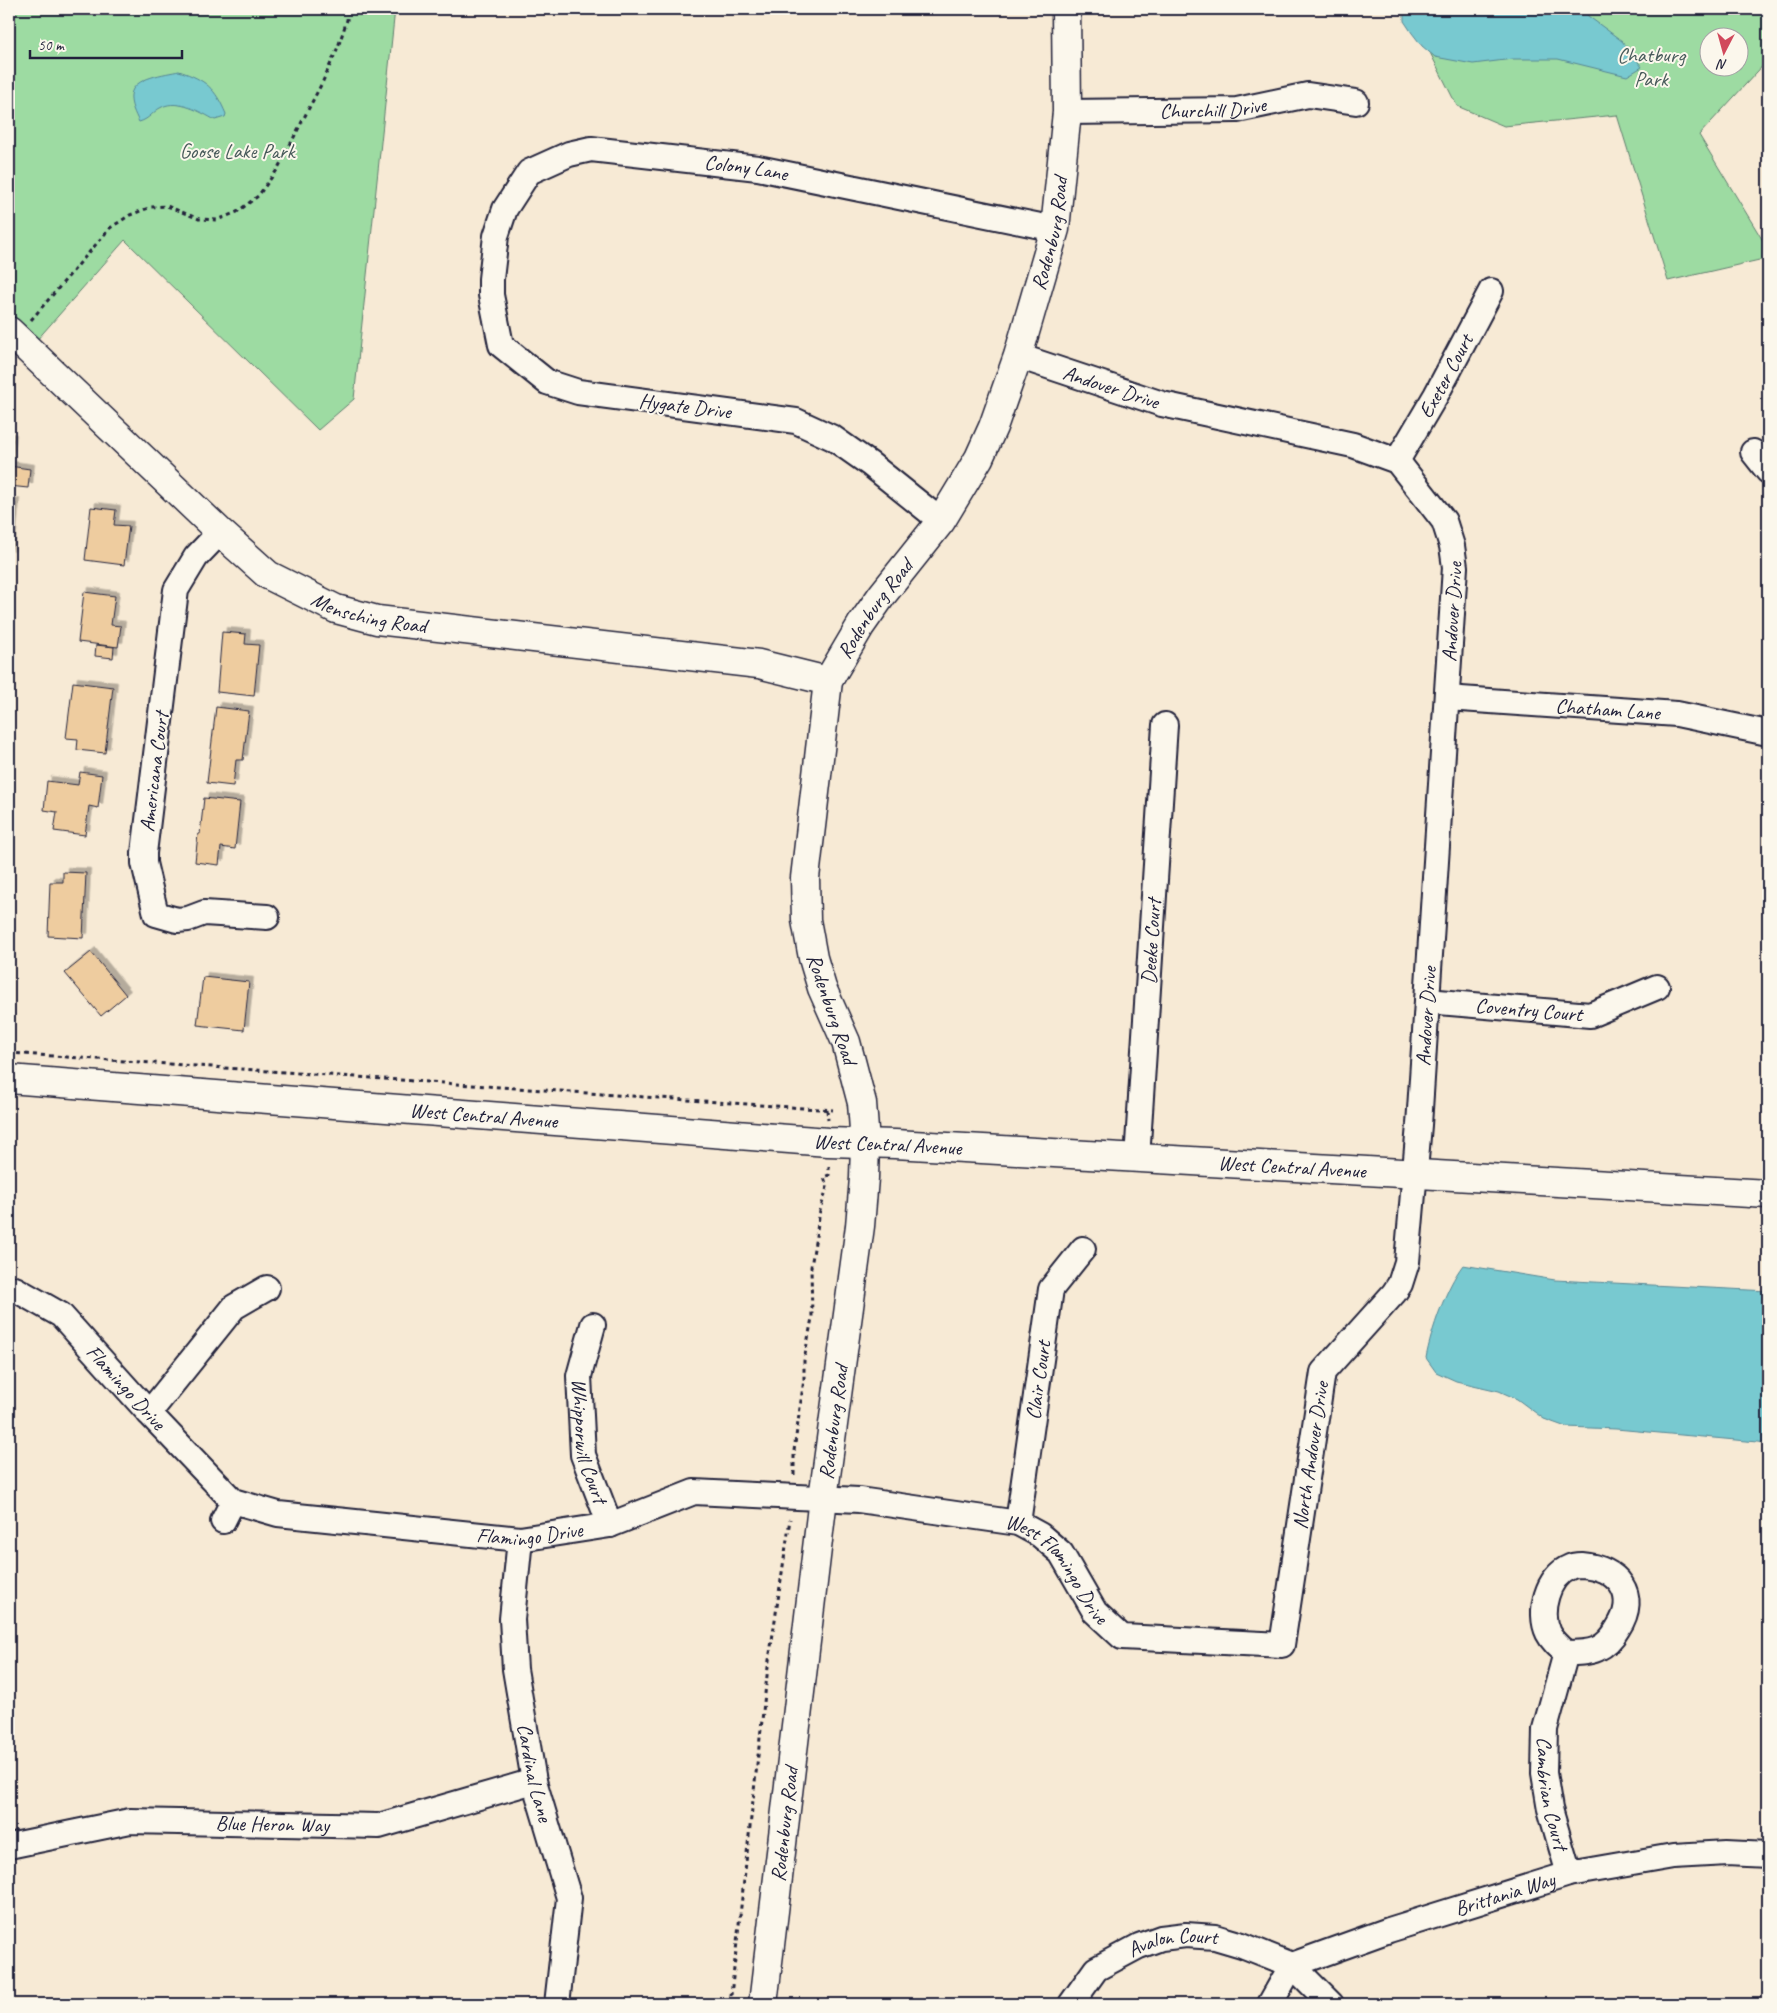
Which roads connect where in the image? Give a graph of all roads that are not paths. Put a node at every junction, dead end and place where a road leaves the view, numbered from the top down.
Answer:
1 (1066, 9) edge
2 (1356, 102) dead end
3 (1068, 112) junction
4 (1055, 229) junction
5 (494, 257) joint
6 (1491, 291) dead end
7 (12, 335) edge
8 (1018, 356) junction
9 (1752, 452) dead end
10 (1398, 461) junction
11 (1768, 471) edge
12 (941, 521) junction
13 (220, 532) junction
14 (828, 681) junction
15 (1447, 698) junction
16 (1165, 725) dead end
17 (1768, 733) edge
18 (267, 917) dead end
19 (1657, 987) dead end
20 (1427, 1001) junction
21 (9, 1080) edge
22 (865, 1143) junction
23 (1137, 1159) junction
24 (1414, 1174) junction
25 (1768, 1194) edge
26 (1083, 1249) dead end
27 (267, 1288) dead end
28 (9, 1289) edge
29 (593, 1325) dead end
30 (149, 1413) junction
31 (823, 1498) junction
32 (1018, 1524) junction
33 (610, 1525) junction
34 (520, 1539) junction
35 (1282, 1646) joint
36 (1566, 1654) dead end
37 (534, 1781) junction
38 (9, 1846) edge
39 (1768, 1855) edge
40 (1569, 1874) junction
41 (1292, 1965) junction
42 (557, 2004) edge
43 (763, 2004) edge
44 (1071, 2004) edge
45 (1270, 2004) edge
46 (1332, 2004) edge

1 - 3 street, Rodenburg Road
2 - 3 street, Churchill Drive
3 - 4 street, Rodenburg Road
4 - 5 street, Colony Lane
4 - 8 street, Rodenburg Road
5 - 12 street, Hygate Drive
6 - 10 street, Exeter Court
7 - 13 street, Mensching Road
8 - 10 street, Andover Drive
8 - 12 street, Rodenburg Road
9 - 11 street
10 - 15 street, Andover Drive
12 - 14 street, Rodenburg Road
13 - 14 street, Mensching Road
13 - 18 street, Americana Court
14 - 22 street, Rodenburg Road
15 - 17 street, Chatham Lane
15 - 20 street, Andover Drive
16 - 23 street, Deeke Court
19 - 20 street, Coventry Court
20 - 24 street, Andover Drive
21 - 22 street, West Central Avenue
22 - 23 street, West Central Avenue
22 - 31 street, Rodenburg Road
23 - 24 street, West Central Avenue
24 - 25 street, West Central Avenue
24 - 35 street, North Andover Drive
26 - 32 street, Clair Court
27 - 30 street
28 - 30 street, Flamingo Drive
29 - 33 street, Whipporwill Court
30 - 34 street, Flamingo Drive
31 - 32 street, West Flamingo Drive
31 - 33 street, Flamingo Drive
31 - 43 street, Rodenburg Road
32 - 35 street, West Flamingo Drive
33 - 34 street, Flamingo Drive
34 - 37 street, Cardinal Lane
36 - 40 street, Cambrian Court
37 - 38 street, Blue Heron Way
37 - 42 street, Cardinal Lane
39 - 40 street, Brittania Way
40 - 41 street, Brittania Way
41 - 44 street, Avalon Court
41 - 45 street
41 - 46 street

